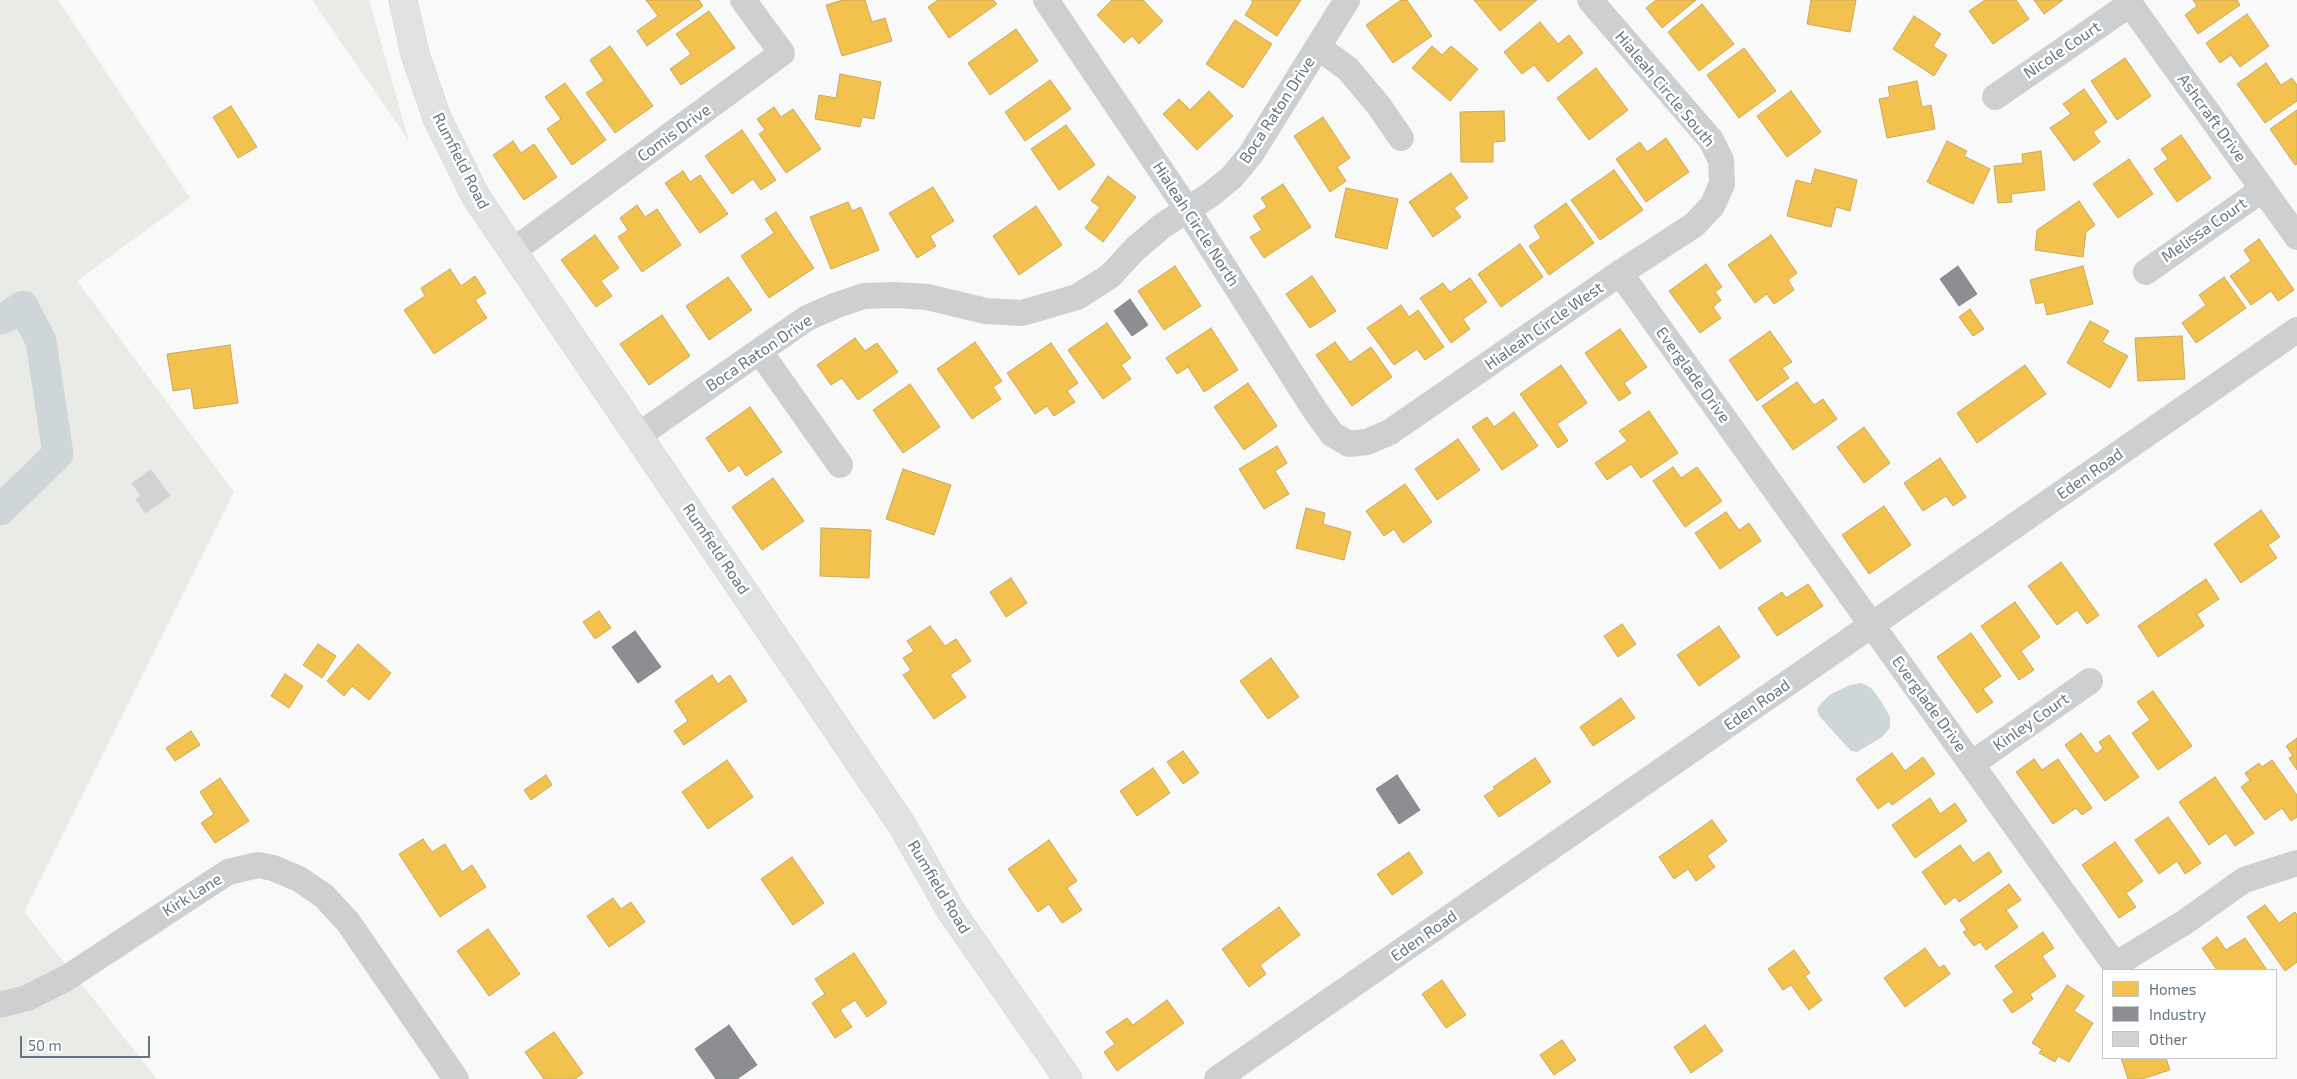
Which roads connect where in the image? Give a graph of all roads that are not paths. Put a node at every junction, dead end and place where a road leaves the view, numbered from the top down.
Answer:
1 (403, 0) edge
2 (743, 0) edge
3 (1046, 0) edge
4 (1346, 0) edge
5 (1590, 0) edge
6 (2129, 2) edge
7 (1318, 47) junction
8 (1995, 96) dead end
9 (1400, 138) dead end
10 (1722, 184) joint
11 (2263, 189) junction
12 (1187, 209) junction
13 (2297, 237) edge
14 (513, 250) junction
15 (2146, 272) dead end
16 (1620, 273) junction
17 (2297, 330) edge
18 (760, 352) junction
19 (639, 435) junction
20 (1349, 444) joint
21 (840, 464) dead end
22 (1872, 626) junction
23 (2090, 681) dead end
24 (1973, 763) junction
25 (2297, 863) edge
26 (0, 1005) edge
27 (456, 1079) edge
28 (1068, 1079) edge
29 (1217, 1079) edge

1 - 14 main road, Rumfield Road
2 - 14 street, Comis Drive
3 - 12 street, Hialeah Circle North
4 - 7 street, Boca Raton Drive
5 - 10 street, Hialeah Circle South
6 - 8 street, Nicole Court
6 - 11 street, Ashcraft Drive
7 - 9 street
7 - 12 street, Boca Raton Drive
10 - 16 street, Hialeah Circle West
11 - 13 street, Ashcraft Drive
11 - 15 street, Melissa Court
12 - 18 street, Boca Raton Drive
12 - 20 street, Hialeah Circle North
14 - 19 main road, Rumfield Road
16 - 20 street, Hialeah Circle West
16 - 22 street, Everglade Drive
17 - 22 street, Eden Road
18 - 19 street, Boca Raton Drive
18 - 21 street
19 - 28 main road, Rumfield Road
22 - 24 street, Everglade Drive
22 - 29 street, Eden Road
23 - 24 street, Kinley Court
24 - 25 street, Everglade Drive
26 - 27 street, Kirk Lane

